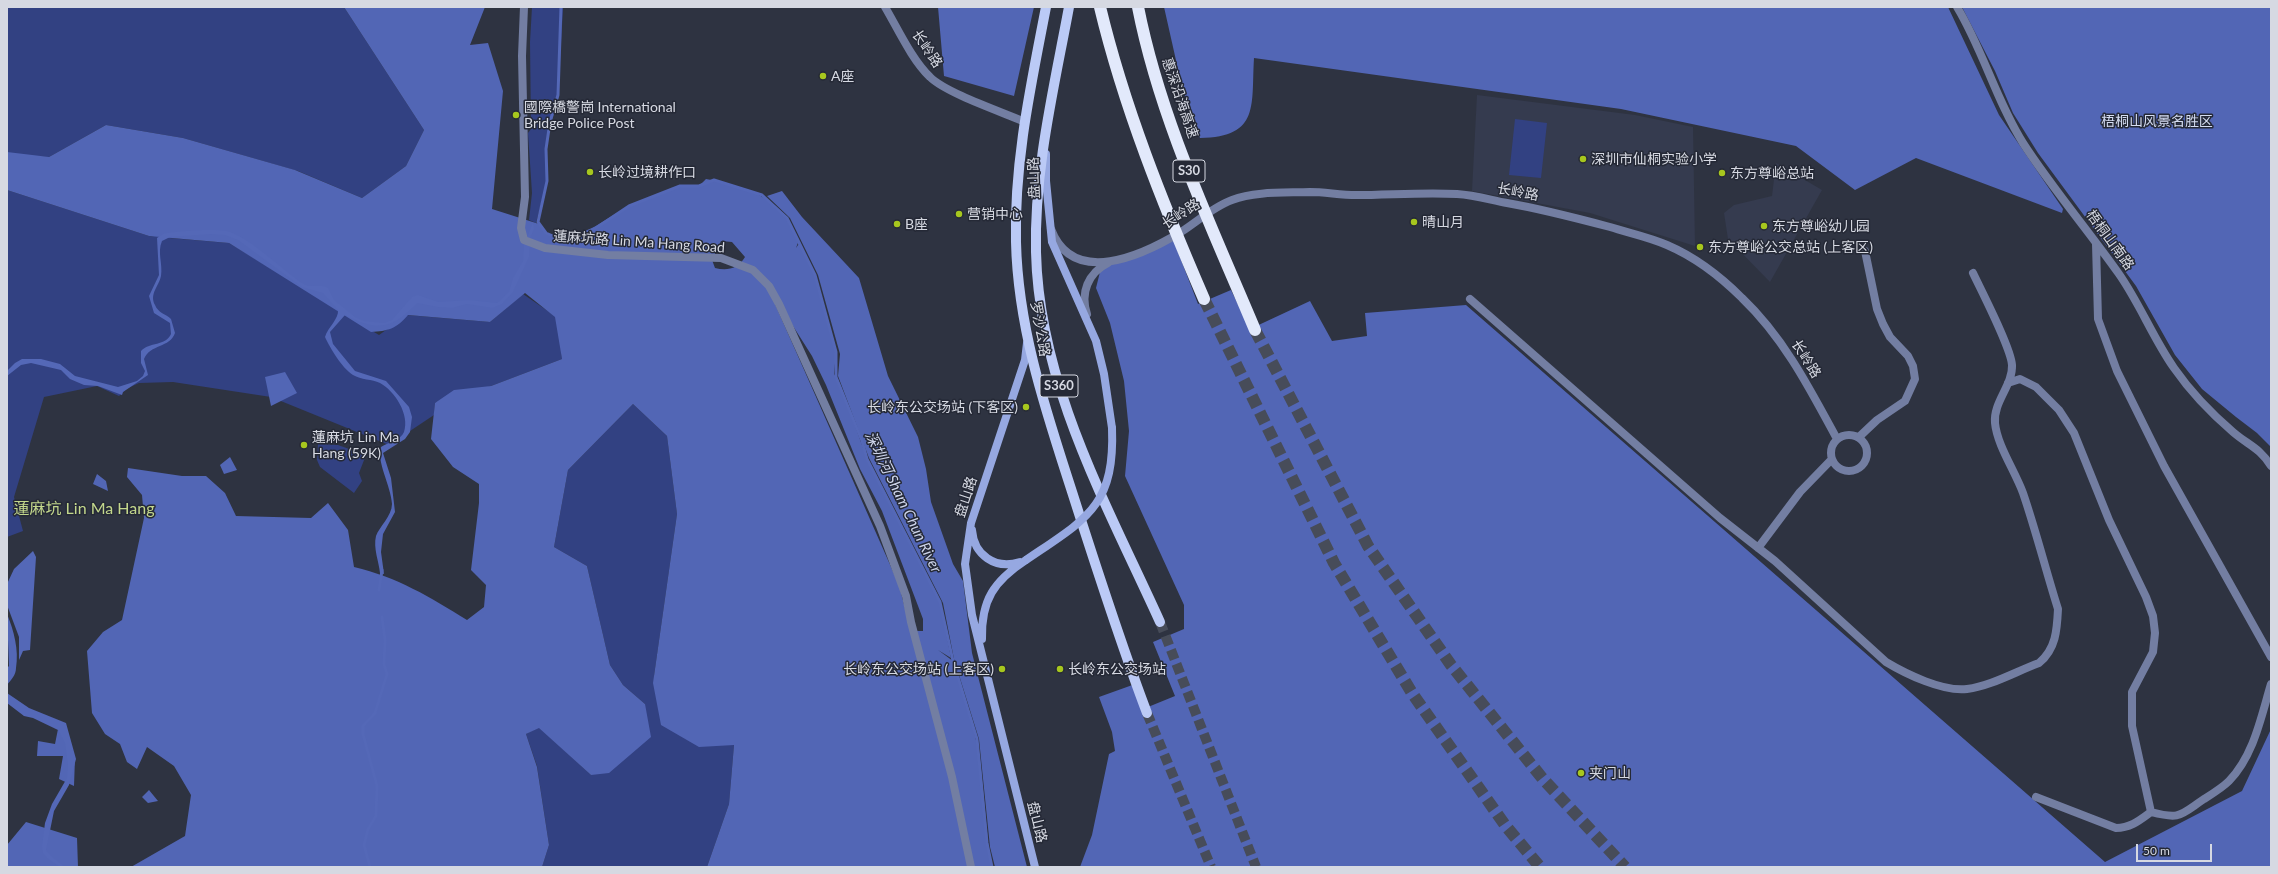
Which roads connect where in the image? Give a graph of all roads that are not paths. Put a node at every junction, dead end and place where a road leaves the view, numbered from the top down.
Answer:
1 (524, 7) edge
2 (885, 7) edge
3 (1046, 7) edge
4 (1069, 7) edge
5 (1100, 7) edge
6 (1138, 7) edge
7 (1957, 7) edge
8 (1025, 122) junction
9 (1046, 132) junction
10 (1049, 222) junction
11 (2096, 244) junction
12 (1865, 251) dead end
13 (1113, 261) junction
14 (1973, 273) dead end
15 (1204, 299) tunnel mouth
16 (1470, 299) dead end
17 (1255, 330) tunnel mouth
18 (1092, 332) junction
19 (1027, 337) junction
20 (2008, 382) junction
21 (1859, 437) junction
22 (1837, 439) junction
23 (1832, 458) junction
24 (2271, 466) edge
25 (971, 523) junction
26 (1758, 548) junction
27 (1026, 560) junction
28 (1160, 622) tunnel mouth
29 (2271, 656) edge
30 (985, 668) junction
31 (2271, 684) edge
32 (1147, 713) tunnel mouth
33 (2036, 797) dead end
34 (2151, 812) junction
35 (971, 867) edge
36 (1035, 867) edge

1 - 35 street, 蓮麻坑路 Lin Ma Hang Road
2 - 8 street, 长岭路
3 - 8 main road, 罗沙公路 / S360
4 - 9 main road, 罗沙公路 / S360
5 - 15 highway, S30, bridge
6 - 17 highway, 惠深沿海高速 / S30, bridge
7 - 11 street, 梧桐山南路
8 - 19 main road, 罗沙公路 / S360
9 - 10 main road, 盘山路
9 - 28 main road, 罗沙公路 / S360
10 - 13 street, 长岭路
10 - 18 main road, 盘山路
11 - 24 street, 梧桐山南路
11 - 29 street
12 - 21 street
13 - 18 street, 长岭路
13 - 22 street, 长岭路
14 - 20 street
16 - 26 street
18 - 27 main road, 盘山路, bridge
19 - 25 main road, 盘山路
19 - 32 main road, 罗沙公路 / S360
20 - 26 street
20 - 34 street
21 - 22 street
21 - 23 street
22 - 23 street
23 - 26 street
25 - 27 main road
25 - 30 main road, 盘山路
27 - 30 main road, 盘山路
30 - 36 main road, 盘山路
31 - 34 street
33 - 34 street

